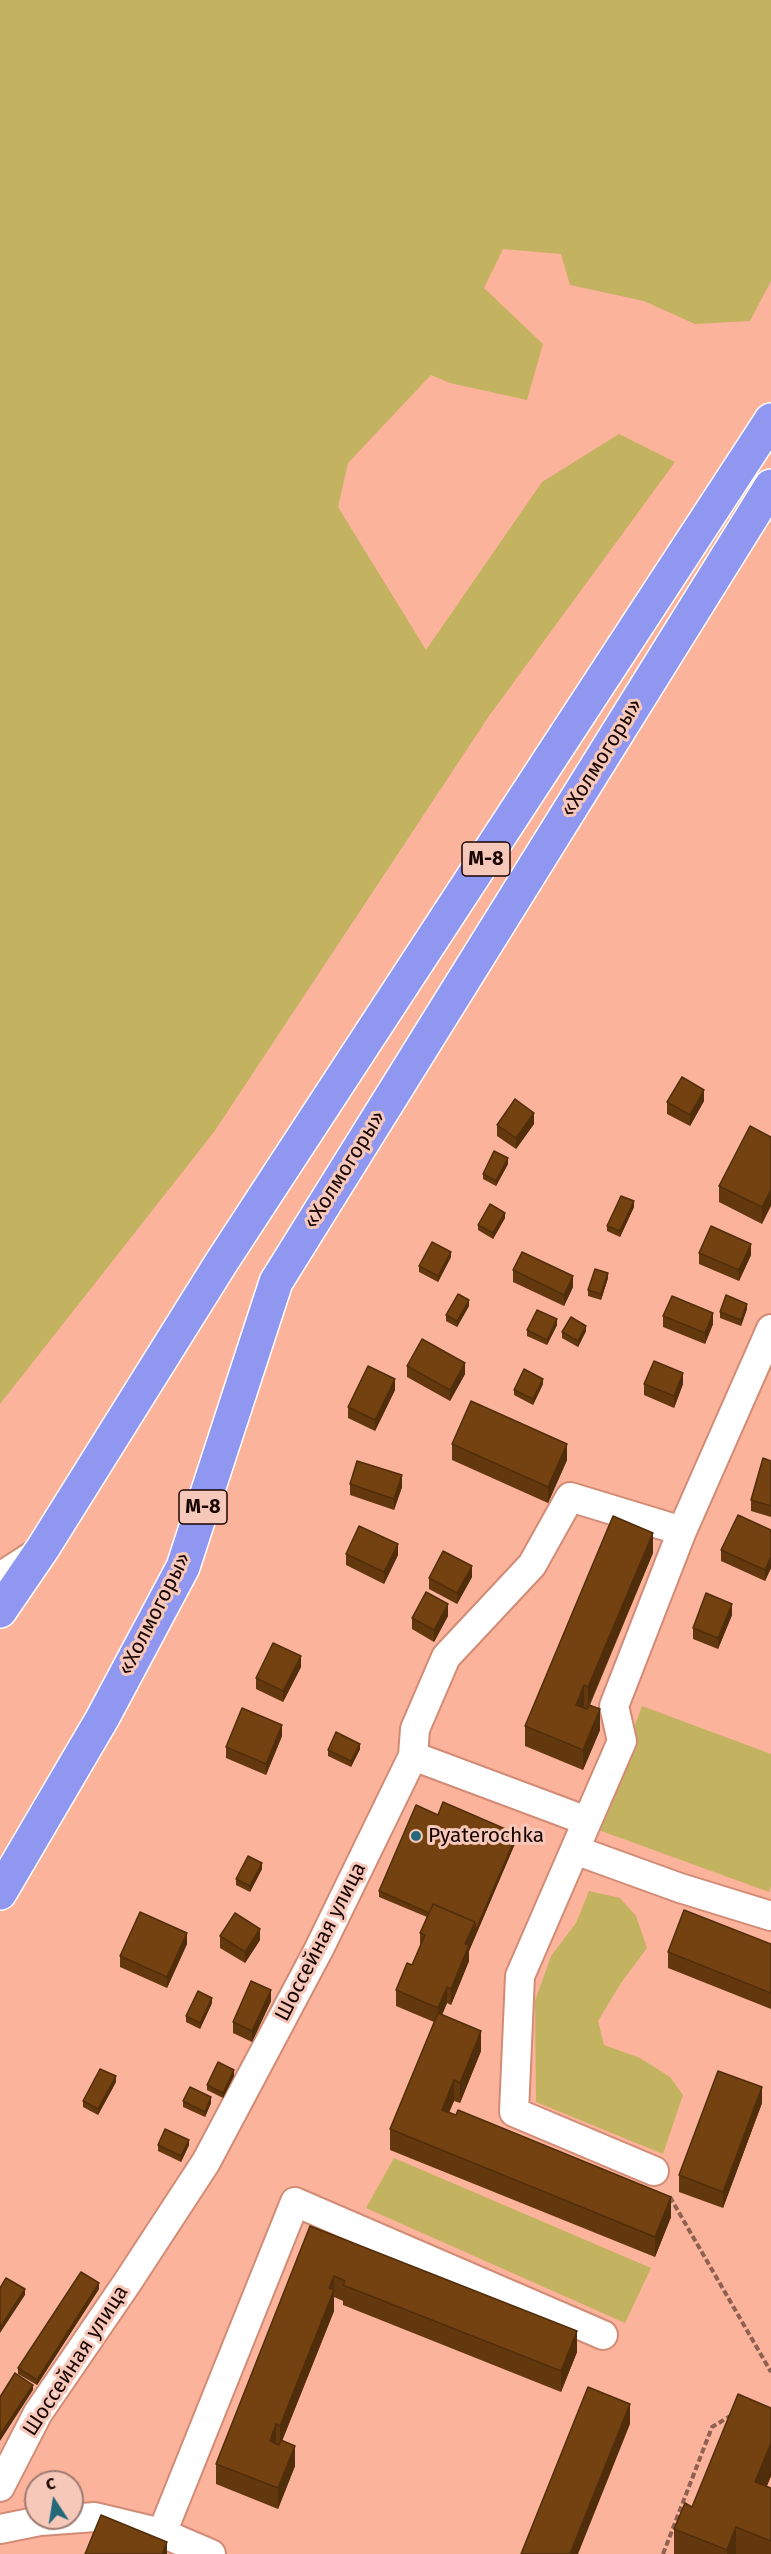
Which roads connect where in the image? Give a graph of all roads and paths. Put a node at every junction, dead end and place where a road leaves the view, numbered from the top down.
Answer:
1 (771, 420) edge
2 (771, 486) edge
3 (771, 1329) edge
4 (682, 1531) junction
5 (43, 1548) junction
6 (0, 1577) edge
7 (0, 1611) edge
8 (413, 1756) junction
9 (587, 1821) junction
10 (575, 1850) junction
11 (1, 1892) edge
12 (771, 1916) edge
13 (654, 2171) joint
14 (603, 2335) dead end
15 (771, 2372) edge
16 (742, 2416) edge
17 (0, 2487) edge
18 (0, 2529) edge
19 (162, 2533) junction
20 (207, 2553) edge
21 (663, 2554) edge

1 - 5 highway, «Холмогоры» / М-8
2 - 11 highway, «Холмогоры» / М-8
3 - 4 street
4 - 8 street, Шоссейная улица
4 - 9 street
5 - 6 street
5 - 7 highway, «Холмогоры» / М-8
8 - 9 street
8 - 17 street, Шоссейная улица
9 - 10 street
10 - 12 street
10 - 13 street
13 - 15 path
14 - 19 street
16 - 21 path
18 - 19 street
19 - 20 street

